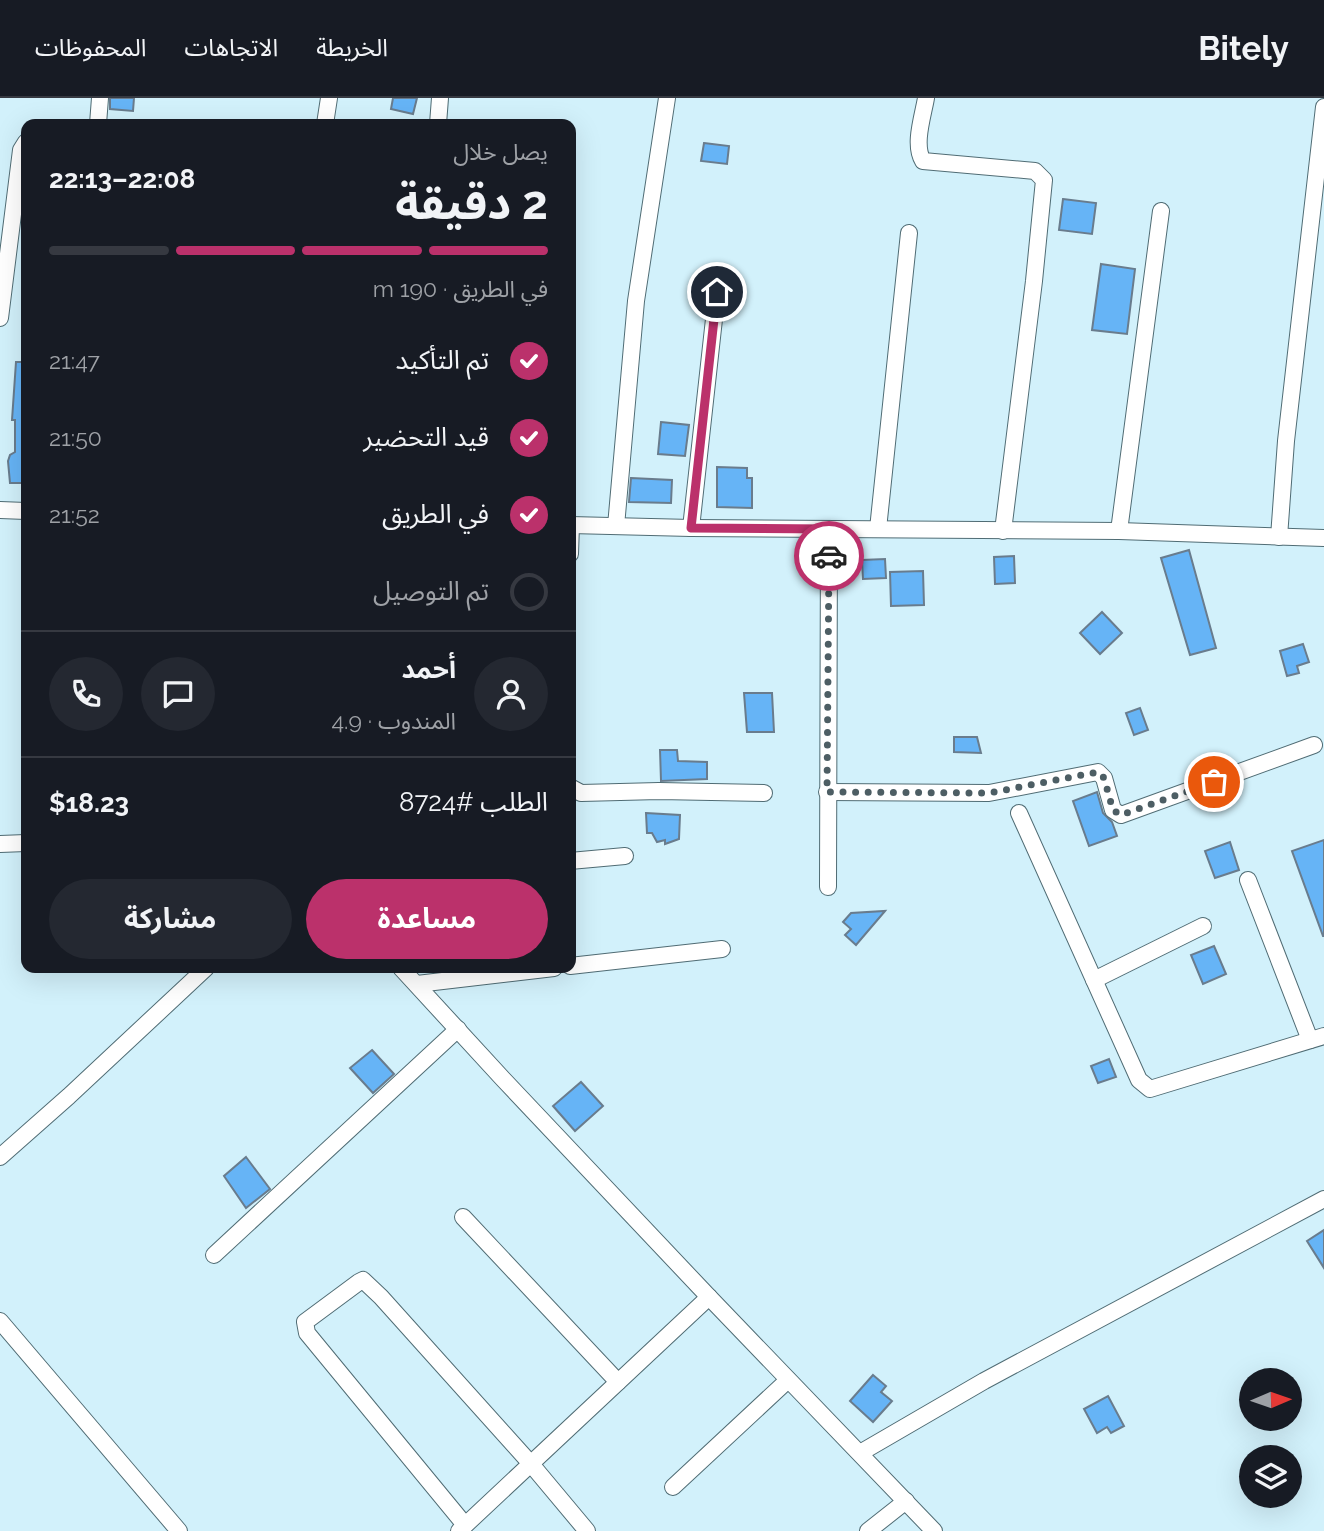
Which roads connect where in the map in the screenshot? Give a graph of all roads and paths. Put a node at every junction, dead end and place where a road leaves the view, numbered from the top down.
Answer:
1 (100, 98) edge
2 (328, 98) edge
3 (440, 98) edge
4 (667, 98) edge
5 (926, 98) edge
6 (1324, 107) edge
7 (98, 119) edge
8 (326, 119) edge
9 (438, 119) edge
10 (21, 150) edge
11 (1161, 211) dead end
12 (1318, 216) edge
13 (909, 233) dead end
14 (717, 292) dead end
15 (0, 318) edge
16 (0, 510) edge
17 (21, 511) edge
18 (576, 525) edge
19 (616, 526) junction
20 (691, 528) junction
21 (829, 529) junction
22 (877, 530) junction
23 (1003, 531) junction
24 (1119, 531) junction
25 (1279, 537) junction
26 (1324, 538) edge
27 (1314, 745) dead end
28 (576, 790) edge
29 (827, 792) junction
30 (764, 793) dead end
31 (1019, 813) dead end
32 (21, 843) edge
33 (0, 844) edge
34 (625, 856) dead end
35 (576, 860) edge
36 (1248, 880) dead end
37 (828, 887) dead end
38 (1203, 926) dead end
39 (722, 949) dead end
40 (576, 965) edge
41 (201, 973) edge
42 (406, 973) edge
43 (511, 973) edge
44 (1094, 980) junction
45 (416, 984) junction
46 (458, 1029) junction
47 (1317, 1038) edge
48 (0, 1157) edge
49 (1324, 1199) edge
50 (463, 1217) dead end
51 (214, 1255) dead end
52 (709, 1297) junction
53 (0, 1321) edge
54 (789, 1380) junction
55 (618, 1382) junction
56 (860, 1454) junction
57 (531, 1464) junction
58 (673, 1487) dead end
59 (905, 1501) junction
60 (462, 1528) edge
61 (179, 1531) edge
62 (587, 1531) edge
63 (868, 1531) edge
64 (934, 1531) edge

1 - 7 street
2 - 8 street
3 - 9 street
4 - 19 street
5 - 23 street
6 - 12 street
10 - 15 street
11 - 24 street
12 - 25 street
13 - 22 street
14 - 20 street
16 - 17 street
18 - 19 street
19 - 20 street
20 - 21 street
21 - 22 street
21 - 29 street
22 - 23 street
23 - 24 street
24 - 25 street
25 - 26 street
27 - 29 street
28 - 30 street
29 - 37 street
31 - 44 street
32 - 33 street
34 - 35 street
36 - 47 street
38 - 44 street
39 - 40 street
41 - 48 street
42 - 45 street
43 - 45 street
44 - 47 street
45 - 46 street
46 - 51 street
46 - 52 street
49 - 56 street
50 - 55 street
52 - 54 street
52 - 55 street
53 - 61 street
54 - 56 street
54 - 58 street
55 - 57 street
56 - 59 street
57 - 60 street
57 - 60 street
57 - 62 street
59 - 63 street
59 - 64 street

